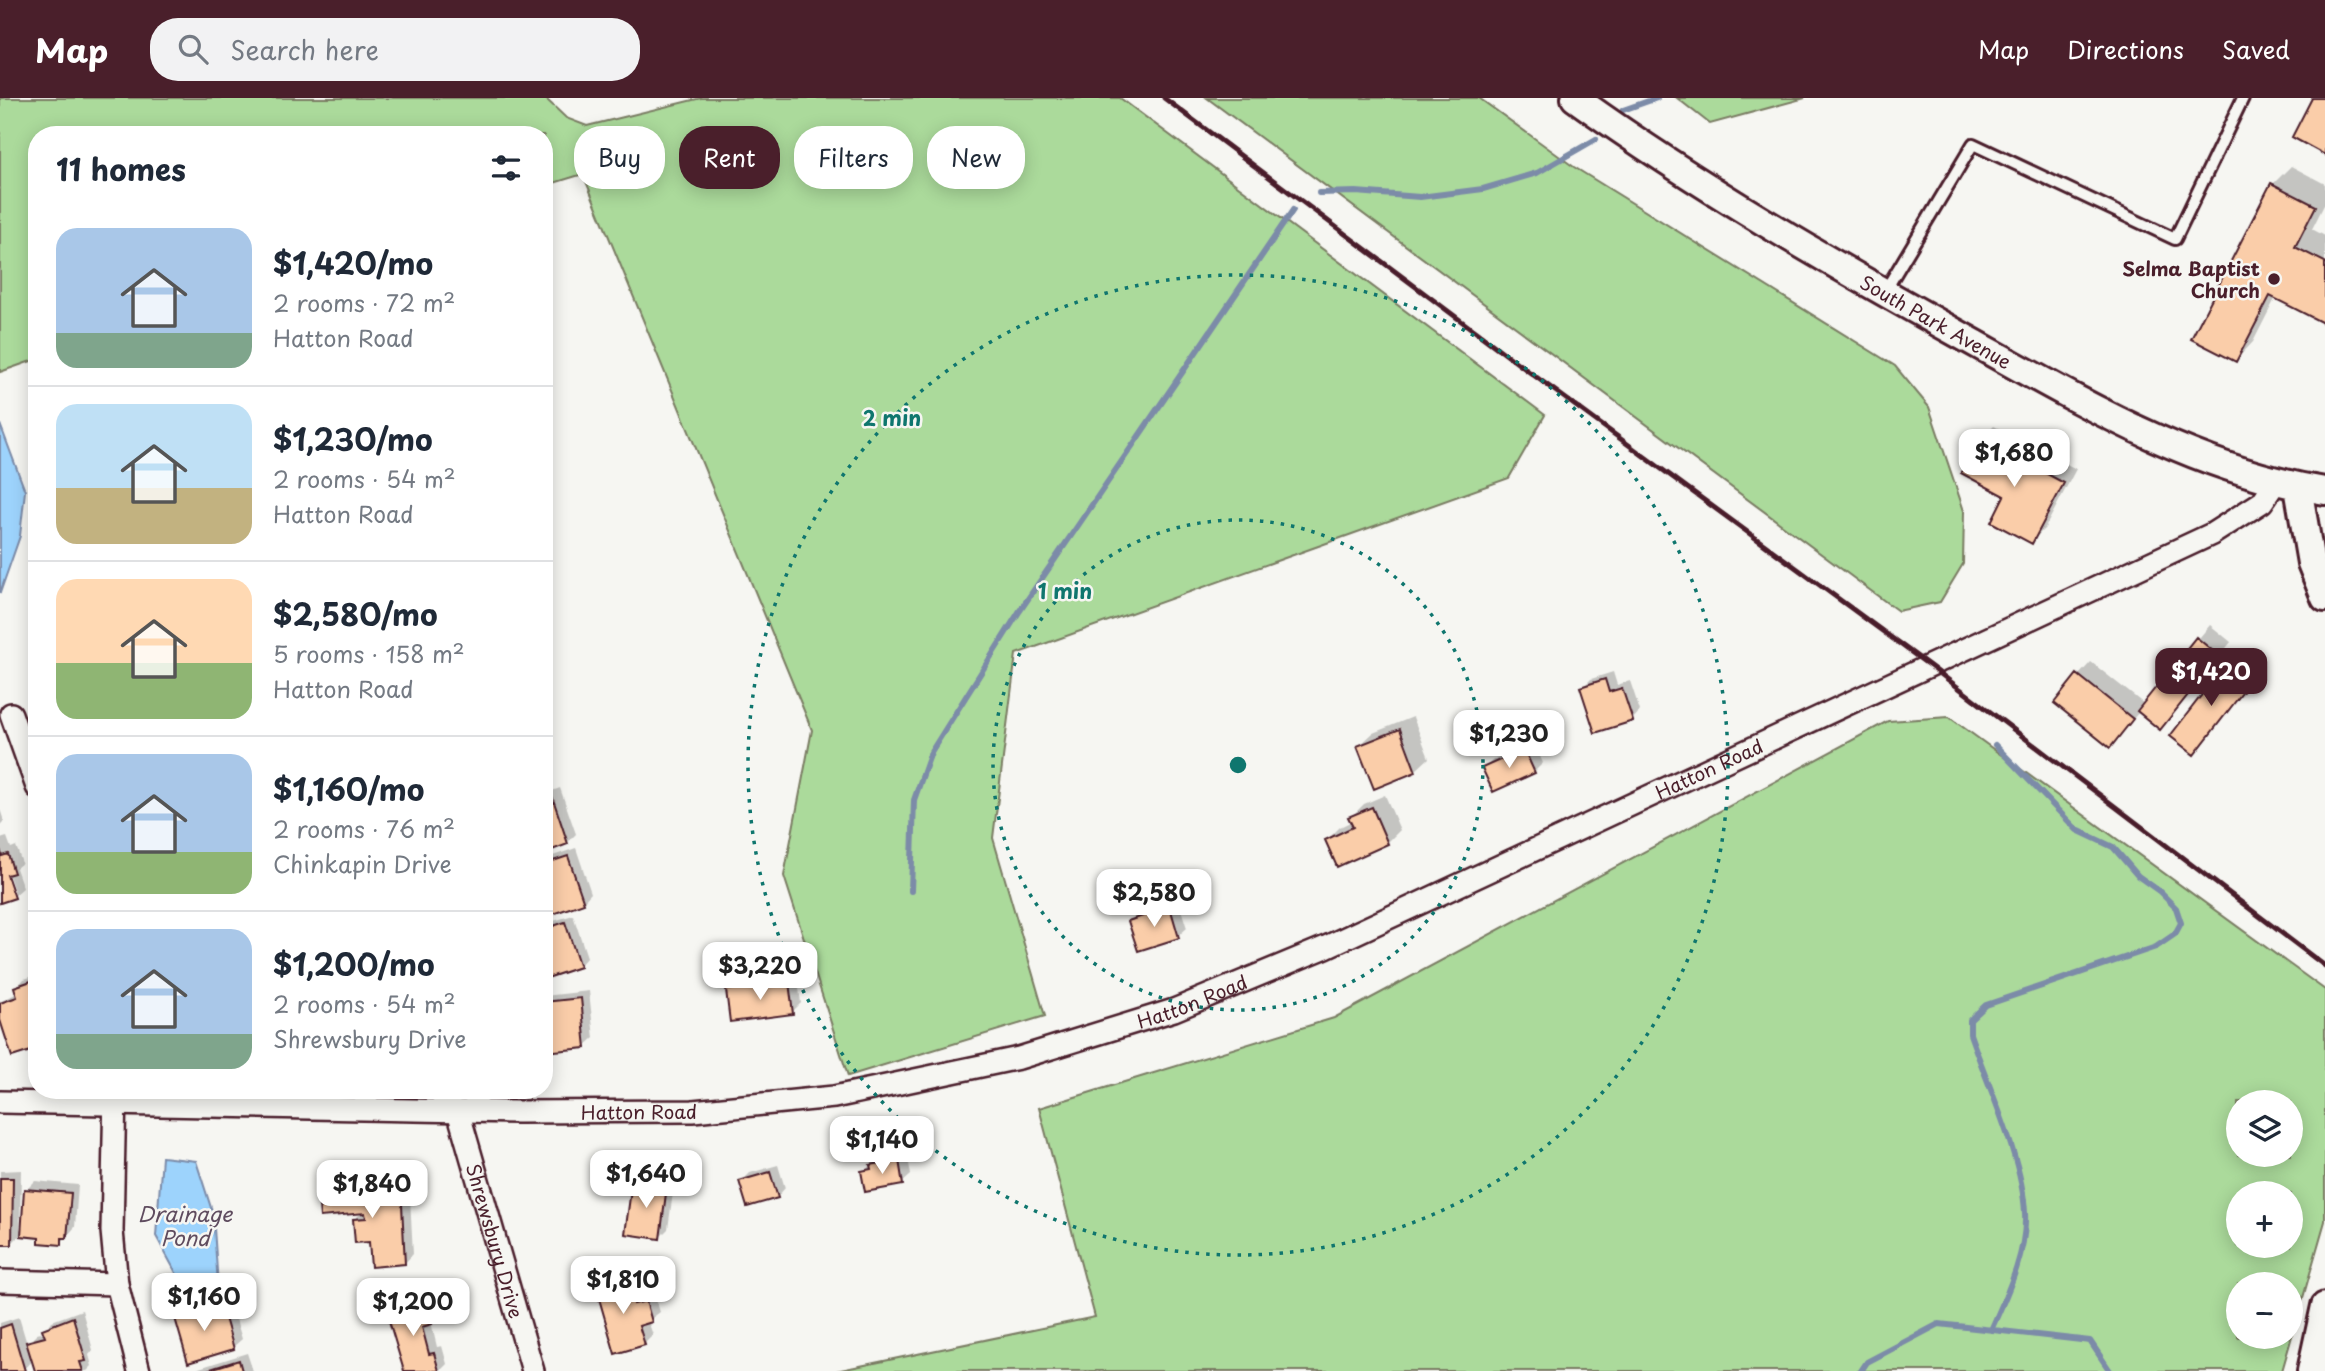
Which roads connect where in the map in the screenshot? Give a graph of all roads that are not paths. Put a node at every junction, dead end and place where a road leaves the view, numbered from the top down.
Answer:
1 (1575, 98) edge
2 (2243, 98) edge
3 (1884, 293) junction
4 (2286, 485) junction
5 (2325, 491) edge
6 (2325, 598) edge
7 (11, 714) dead end
8 (28, 762) edge
9 (69, 1099) edge
10 (115, 1099) edge
11 (322, 1099) edge
12 (471, 1099) edge
13 (426, 1100) edge
14 (0, 1102) edge
15 (468, 1111) junction
16 (0, 1281) edge
17 (117, 1284) junction
18 (2325, 1306) edge
19 (139, 1371) edge
20 (533, 1371) edge
21 (2311, 1371) edge

1 - 3 street, South Park Avenue
2 - 3 lane
3 - 4 street, South Park Avenue
4 - 5 street, South Park Avenue
4 - 6 street
4 - 15 street, Hatton Road
7 - 8 street
9 - 14 street, Hatton Road
10 - 17 street
11 - 13 street, Hatton Road
12 - 15 street, Shrewsbury Drive
13 - 15 street, Hatton Road
15 - 20 street, Shrewsbury Drive
16 - 17 street
17 - 19 street
18 - 21 street

